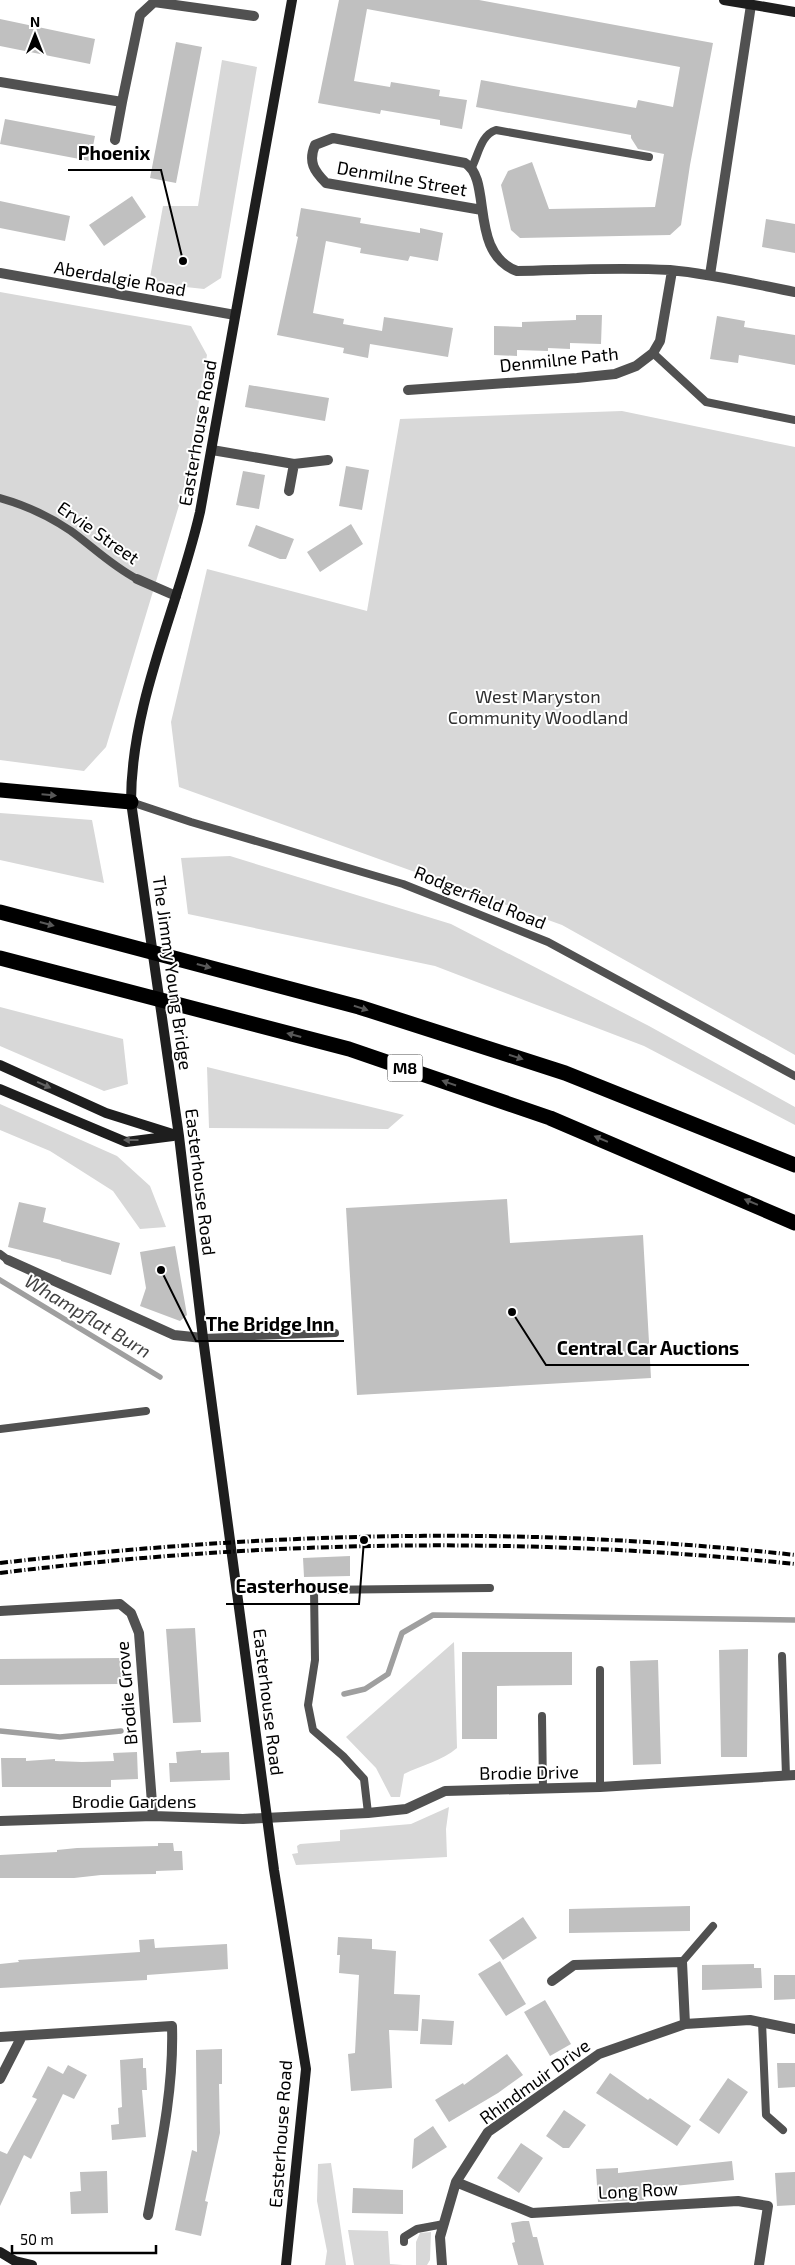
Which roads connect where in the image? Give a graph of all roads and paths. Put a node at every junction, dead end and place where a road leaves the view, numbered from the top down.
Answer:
1 (292, 0) edge
2 (724, 0) edge
3 (751, 5) junction
4 (795, 12) edge
5 (254, 16) dead end
6 (0, 82) edge
7 (122, 102) junction
8 (114, 140) dead end
9 (649, 156) dead end
10 (472, 166) junction
11 (482, 210) junction
12 (672, 270) junction
13 (0, 274) edge
14 (710, 275) junction
15 (795, 292) edge
16 (235, 315) junction
17 (653, 353) junction
18 (408, 390) dead end
19 (795, 420) edge
20 (212, 450) junction
21 (328, 460) dead end
22 (294, 464) junction
23 (289, 491) dead end
24 (0, 498) edge
25 (137, 579) joint
26 (176, 596) junction
27 (0, 790) edge
28 (131, 802) junction
29 (142, 866) joint
30 (0, 912) edge
31 (0, 958) edge
32 (0, 1065) edge
33 (795, 1076) edge
34 (171, 1084) joint
35 (0, 1089) edge
36 (179, 1136) junction
37 (795, 1165) edge
38 (795, 1223) edge
39 (4, 1257) edge
40 (335, 1333) dead end
41 (203, 1338) junction
42 (146, 1411) dead end
43 (0, 1430) edge
44 (490, 1588) dead end
45 (0, 1612) edge
46 (782, 1656) dead end
47 (600, 1670) dead end
48 (542, 1716) dead end
49 (790, 1776) edge
50 (600, 1787) junction
51 (543, 1789) junction
52 (368, 1813) junction
53 (153, 1816) junction
54 (268, 1818) junction
55 (0, 1821) edge
56 (714, 1926) dead end
57 (682, 1962) junction
58 (552, 1981) dead end
59 (762, 2022) junction
60 (685, 2024) junction
61 (795, 2030) edge
62 (22, 2036) junction
63 (0, 2037) edge
64 (0, 2078) edge
65 (783, 2130) dead end
66 (456, 2182) junction
67 (148, 2215) dead end
68 (444, 2224) junction
69 (404, 2242) dead end
70 (0, 2252) edge
71 (32, 2265) edge
72 (286, 2265) edge
73 (442, 2265) edge
74 (759, 2265) edge

1 - 16 street, Easterhouse Road
2 - 3 street
3 - 4 street
3 - 14 street
5 - 7 street
6 - 7 street
7 - 8 street
9 - 10 lane
10 - 11 street, Denmilne Street
10 - 11 street, Denmilne Street
11 - 12 street, Denmilne Street
12 - 14 street, Denmilne Street
12 - 17 street
13 - 16 street, Aberdalgie Road
14 - 15 street, Denmilne Street
16 - 20 street, Easterhouse Road
17 - 18 street, Denmilne Path
17 - 19 lane
20 - 22 street
20 - 26 street, Easterhouse Road
21 - 22 street
22 - 23 street
24 - 25 lane, Ervie Street
25 - 26 street, Ervie Street
26 - 28 street, Easterhouse Road
27 -> 28 highway
28 - 29 street, Easterhouse Road
28 - 33 lane, Rodgerfield Road
29 - 34 street, The Jimmy Young Bridge
30 -> 37 highway, M8
38 -> 31 highway, M8
32 -> 36 street
34 - 36 street, Easterhouse Road
36 -> 35 street
36 - 41 street, Easterhouse Road
39 - 41 street
40 - 41 lane
41 - 54 street, Easterhouse Road
42 - 43 lane
44 - 52 lane
45 - 53 street, Brodie Grove
46 - 49 lane
47 - 50 lane
48 - 51 lane
49 - 50 street, Brodie Drive
50 - 51 street, Brodie Drive
51 - 52 street, Brodie Drive
52 - 54 street, Brodie Drive
53 - 54 street, Brodie Gardens
53 - 55 street, Brodie Gardens
54 - 72 street, Easterhouse Road
56 - 57 lane
57 - 58 street
57 - 60 street
59 - 60 street, Rhindmuir Drive
59 - 61 street, Rhindmuir Drive
59 - 65 lane
60 - 66 street, Rhindmuir Drive
62 - 63 street
62 - 64 street
62 - 67 street
66 - 68 street, Rhindmuir Drive
66 - 74 street, Long Row
68 - 69 lane
68 - 73 street, Rhindmuir Drive
70 - 71 street

